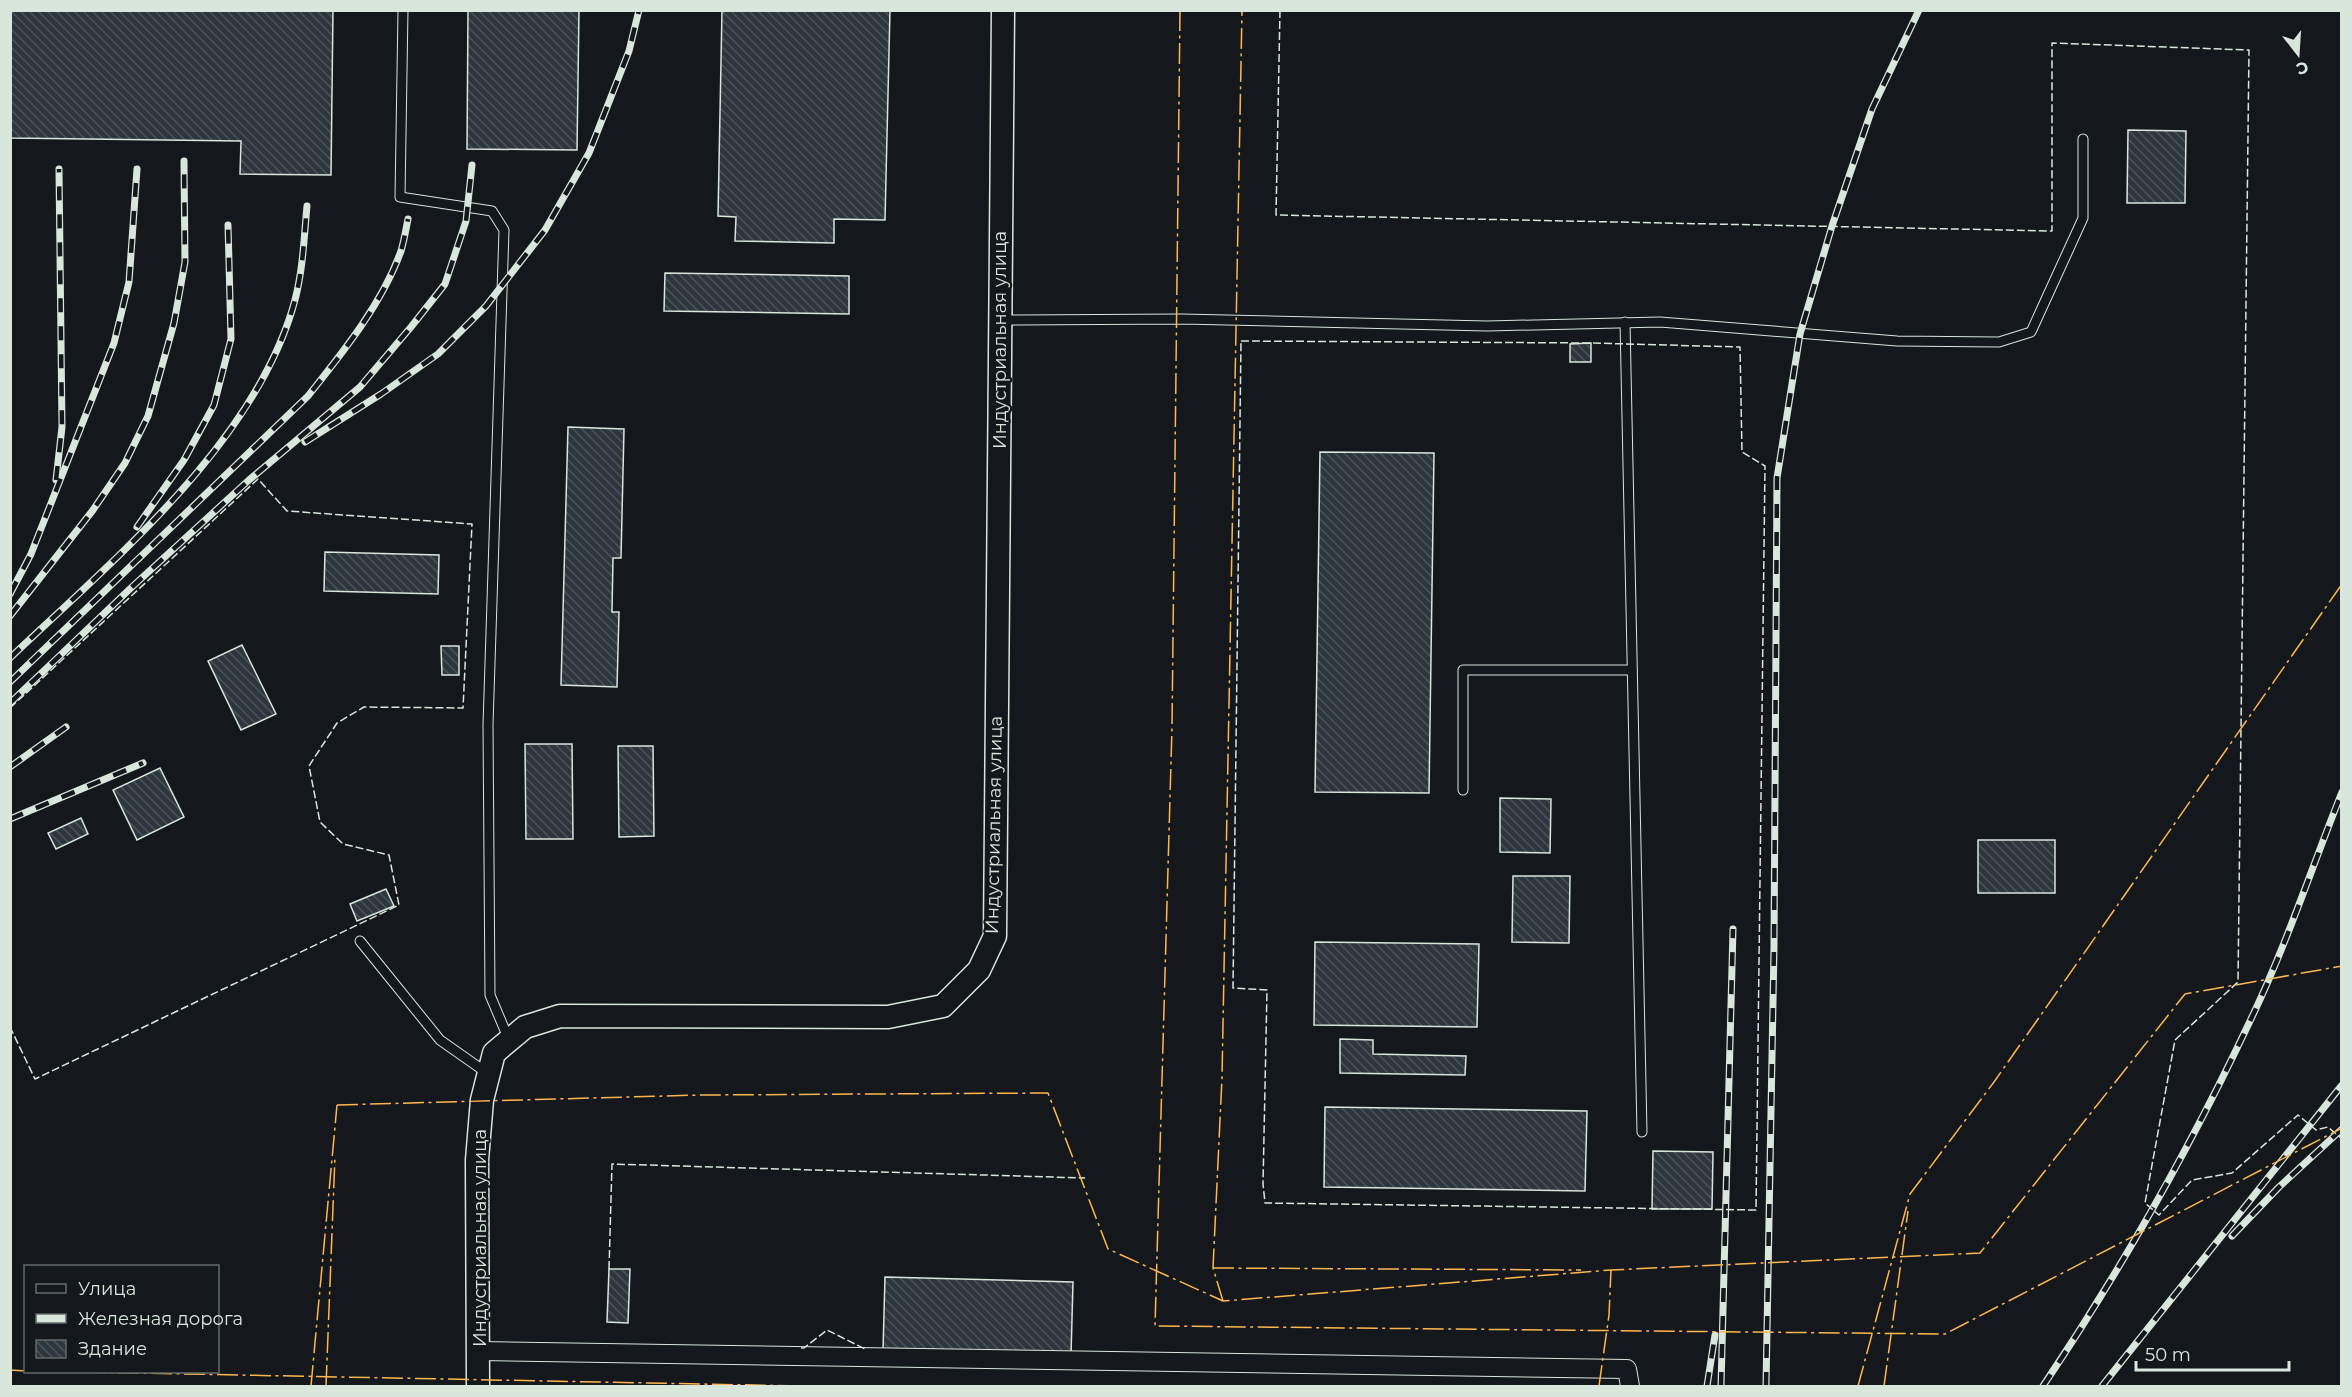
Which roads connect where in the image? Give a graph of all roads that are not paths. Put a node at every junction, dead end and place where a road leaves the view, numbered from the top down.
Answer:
1 (403, 10) edge
2 (1002, 10) edge
3 (2083, 139) dead end
4 (1000, 320) junction
5 (1625, 322) junction
6 (1632, 670) junction
7 (1463, 790) dead end
8 (360, 941) dead end
9 (509, 1040) junction
10 (489, 1074) junction
11 (1642, 1132) dead end
12 (479, 1351) junction
13 (478, 1386) edge
14 (1630, 1386) edge

1 - 9 lane
2 - 4 street, Индустриальная улица
3 - 5 lane
4 - 5 lane
4 - 9 street, Индустриальная улица
5 - 6 lane
6 - 7 lane
6 - 11 lane
8 - 10 lane
9 - 10 street, Индустриальная улица
10 - 12 street, Индустриальная улица
12 - 13 street, Индустриальная улица
12 - 14 street

